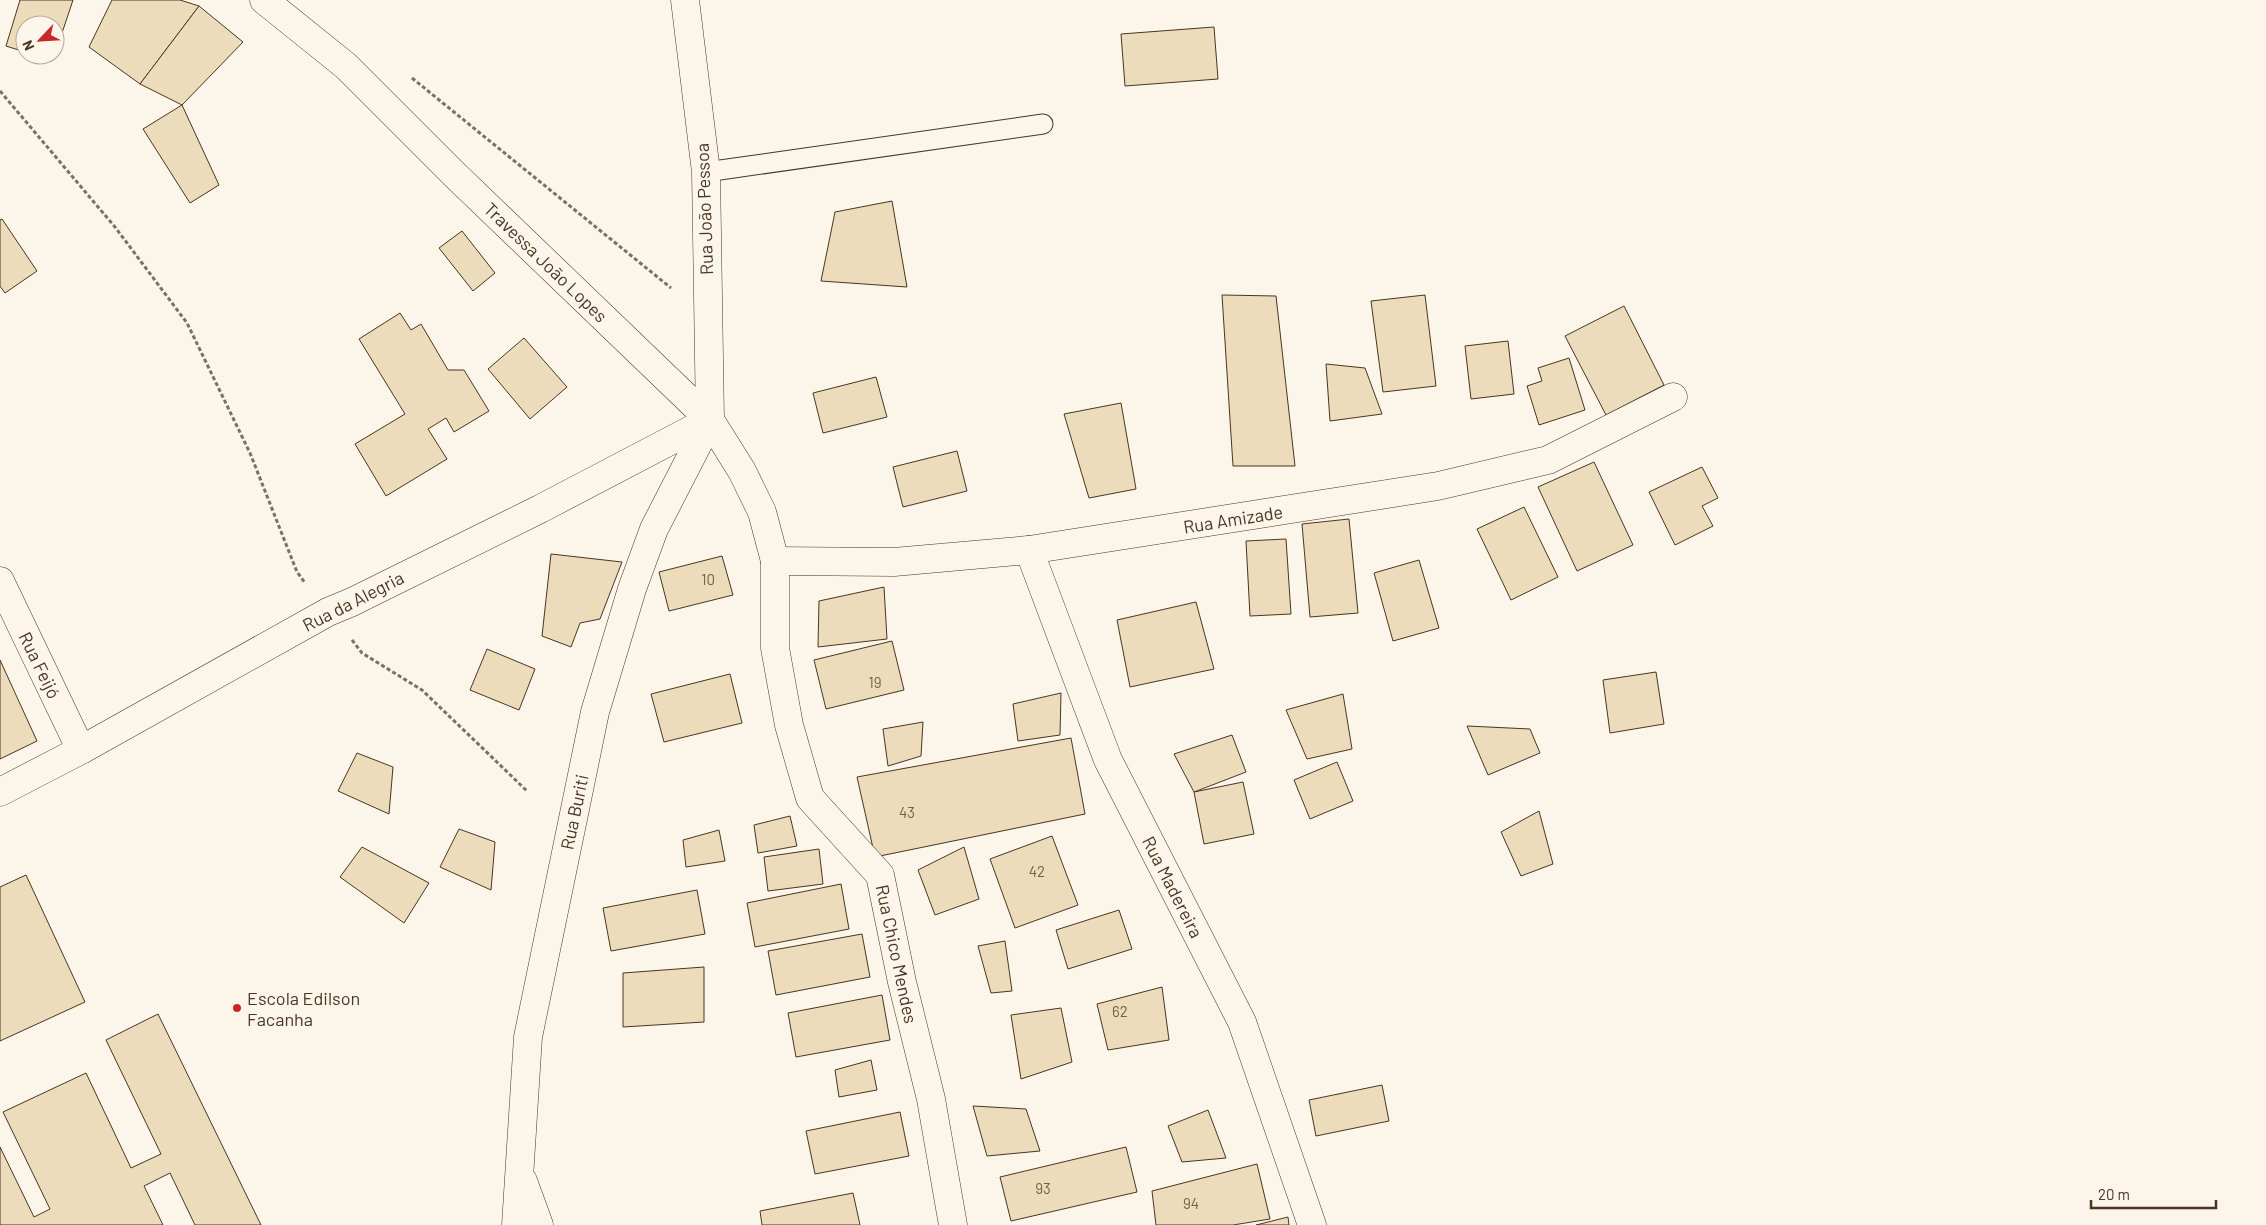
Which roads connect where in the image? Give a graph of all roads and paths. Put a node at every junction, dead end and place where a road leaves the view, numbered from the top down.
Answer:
1 (264, 0) edge
2 (685, 0) edge
3 (408, 74) dead end
4 (0, 91) edge
5 (1043, 124) dead end
6 (706, 172) junction
7 (707, 317) junction
8 (1673, 397) dead end
9 (710, 420) junction
10 (1030, 550) junction
11 (775, 561) junction
12 (0, 581) edge
13 (328, 612) junction
14 (81, 750) junction
15 (527, 791) dead end
16 (0, 792) edge
17 (518, 1168) junction
18 (516, 1225) edge
19 (539, 1225) edge
20 (952, 1225) edge
21 (1312, 1225) edge

1 - 9 street, Travessa João Lopes
2 - 6 street, Rua João Pessoa
3 - 7 path
4 - 13 path
5 - 6 lane
6 - 7 street, Rua João Pessoa
7 - 9 street, Rua João Pessoa
8 - 10 street, Rua Amizade
9 - 11 street, Travessa João Lopes
9 - 13 street, Rua da Alegria
9 - 17 street, Rua Buriti
10 - 11 street, Rua Amizade
10 - 21 street, Rua Madereira
11 - 20 street, Rua Chico Mendes
12 - 14 street, Rua Feijó
13 - 14 street, Rua da Alegria
13 - 15 path
14 - 16 street, Rua da Alegria
17 - 18 street, Rua Buriti
17 - 19 street

